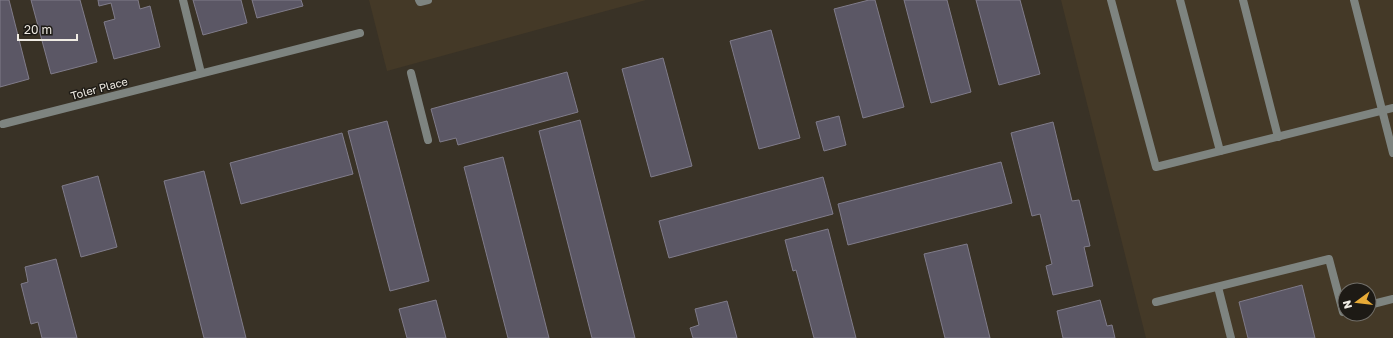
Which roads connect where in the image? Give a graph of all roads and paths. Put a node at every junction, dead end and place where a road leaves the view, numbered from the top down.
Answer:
1 (183, 0) edge
2 (419, 0) edge
3 (428, 0) edge
4 (1111, 0) edge
5 (1180, 0) edge
6 (1242, 0) edge
7 (1354, 0) edge
8 (360, 33) dead end
9 (201, 73) junction
10 (411, 74) dead end
11 (1393, 108) edge
12 (1382, 111) junction
13 (3, 124) dead end
14 (1278, 137) junction
15 (428, 140) dead end
16 (1220, 151) junction
17 (1393, 153) edge
18 (1218, 287) junction
19 (1337, 289) edge
20 (1393, 299) edge
21 (1156, 302) dead end
22 (1377, 303) edge
23 (1231, 338) edge

1 - 9 street
2 - 3 street
4 - 16 street
5 - 16 street
6 - 14 street
7 - 12 street
8 - 9 street, Toler Place
9 - 13 street, Toler Place
10 - 15 street
11 - 12 street
12 - 14 street
12 - 17 street
14 - 16 street
18 - 19 street
18 - 21 street
18 - 23 street
20 - 22 street

